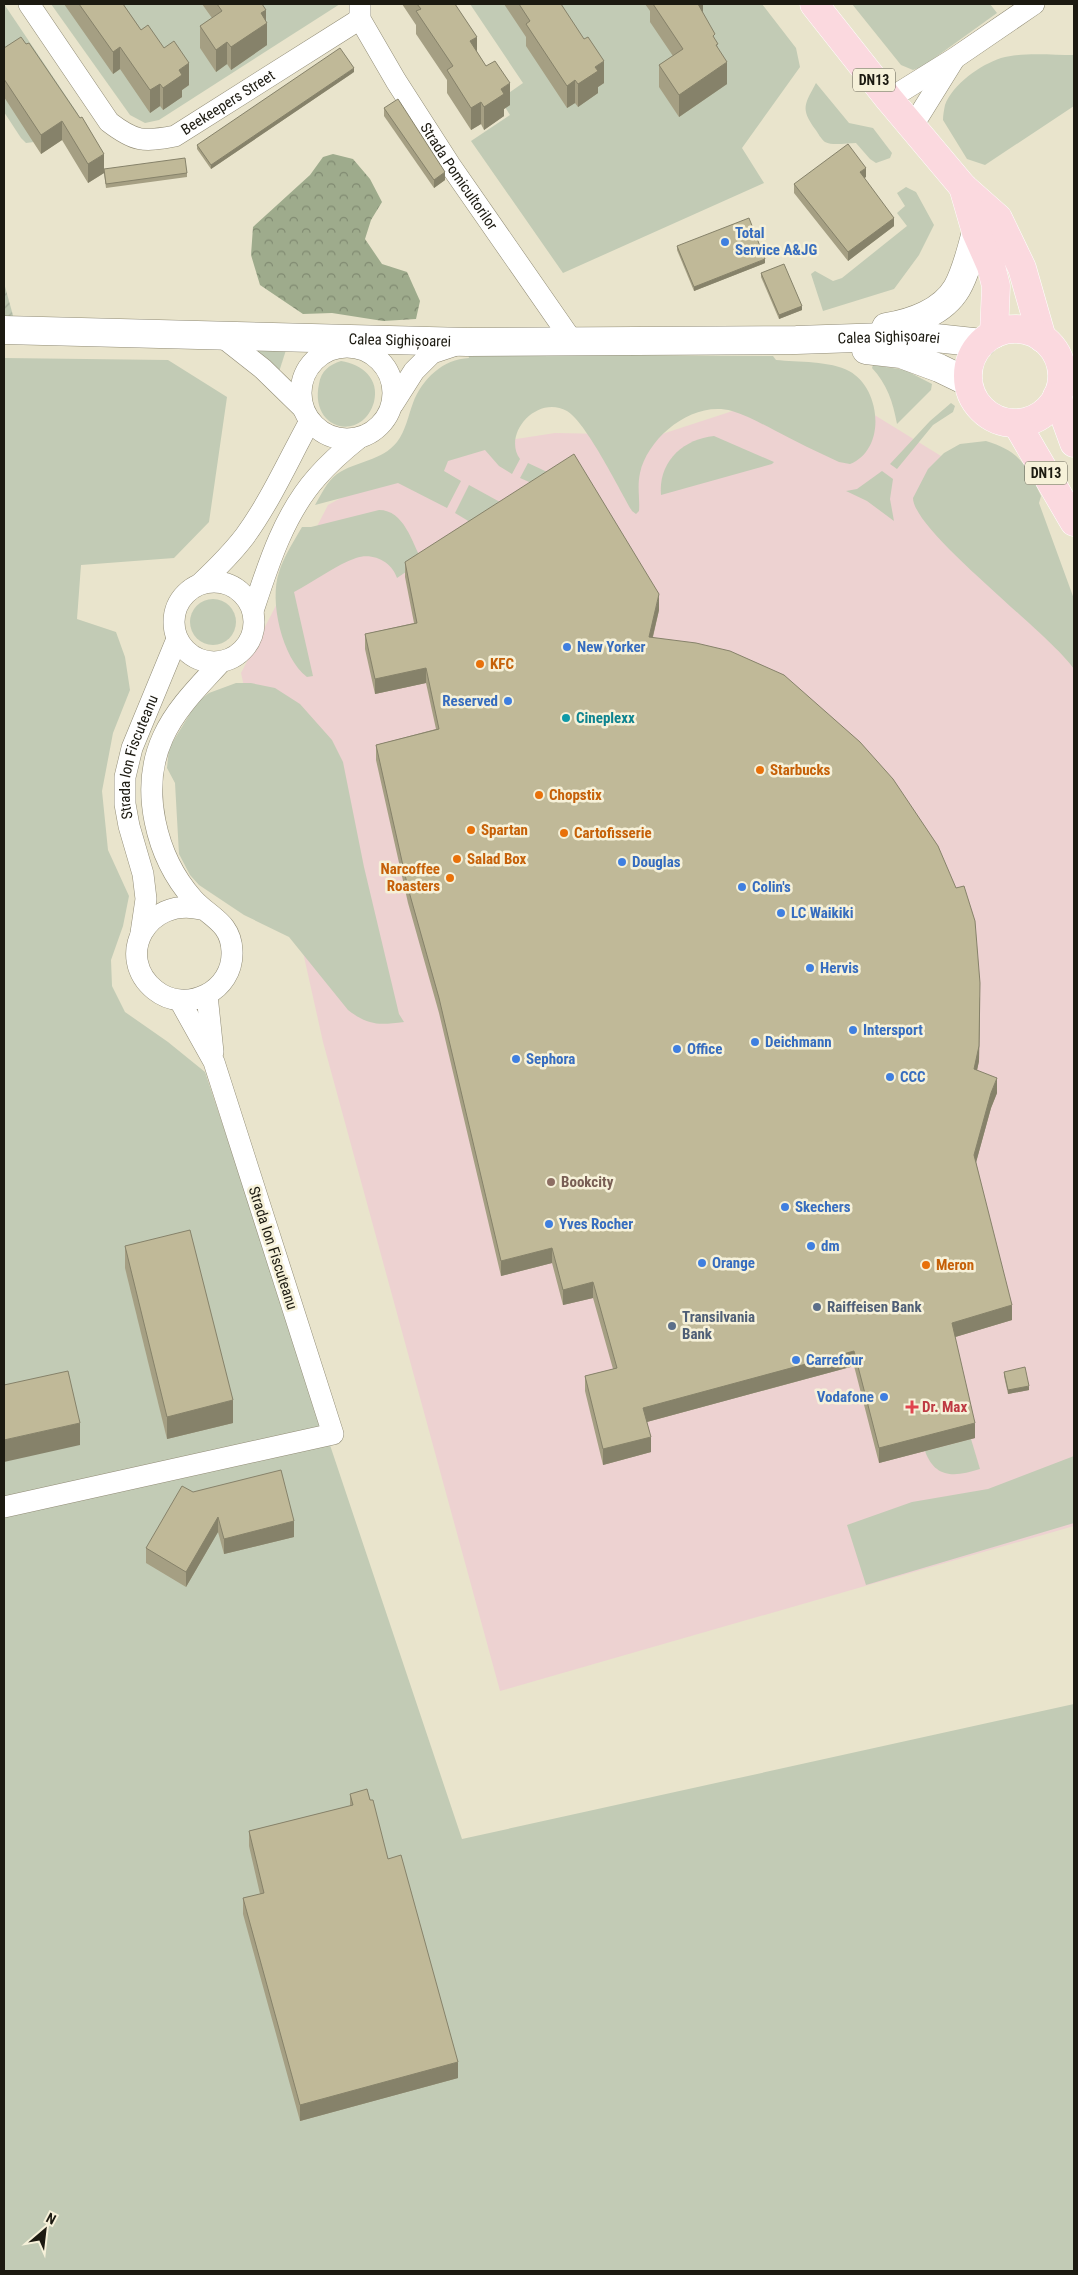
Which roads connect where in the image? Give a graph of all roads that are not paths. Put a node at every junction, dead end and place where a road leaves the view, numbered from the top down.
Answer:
1 (29, 4) edge
2 (814, 4) edge
3 (1034, 4) edge
4 (360, 11) edge
5 (955, 58) junction
6 (888, 99) junction
7 (912, 127) junction
8 (963, 187) junction
9 (976, 232) junction
10 (4, 330) edge
11 (220, 335) junction
12 (988, 338) junction
13 (1042, 338) junction
14 (796, 340) junction
15 (467, 342) junction
16 (573, 342) junction
17 (351, 343) junction
18 (968, 382) junction
19 (1057, 396) junction
20 (393, 404) junction
21 (307, 414) junction
22 (1017, 424) junction
23 (359, 438) junction
24 (1074, 443) edge
25 (1074, 522) edge
26 (200, 584) junction
27 (254, 611) junction
28 (177, 638) junction
29 (221, 662) junction
30 (201, 909) junction
31 (140, 938) junction
32 (207, 995) junction
33 (180, 1000) junction
34 (214, 1062) junction
35 (4, 1507) edge

1 - 4 street, Beekeepers Street
2 - 6 main road, DN13
3 - 5 street
4 - 16 street, Strada Pomicultorilor
5 - 6 street
5 - 7 street
6 - 7 main road, DN13
7 - 8 main road, DN13
8 - 9 main road, DN13
8 - 13 main road, DN13
9 - 12 main road, DN13
9 - 14 main road
10 - 11 main road, Calea Sighișoarei
11 - 17 main road, Calea Sighișoarei
11 - 21 street
12 - 13 main road
12 - 14 main road, Calea Sighișoarei
12 - 18 main road, DN13
13 - 19 main road, DN13
14 - 16 main road, Calea Sighișoarei
14 - 18 main road, Calea Sighișoarei
15 - 16 main road, Calea Sighișoarei
15 - 17 main road, Calea Sighișoarei
15 - 20 street
17 - 20 street
17 - 21 street
18 - 22 main road
19 - 22 main road
19 - 24 main road, DN13
20 - 23 street
21 - 23 street
21 - 26 street
22 - 25 main road, DN13
23 - 27 street
26 - 27 street
26 - 28 street
27 - 29 street
28 - 29 street
28 - 31 street, Strada Ion Fiscuteanu
29 - 30 street, Strada Ion Fiscuteanu
30 - 31 street
30 - 32 street
31 - 33 street
32 - 33 street
32 - 34 street, Strada Ion Fiscuteanu
33 - 34 street, Strada Ion Fiscuteanu
34 - 35 street, Strada Ion Fiscuteanu

